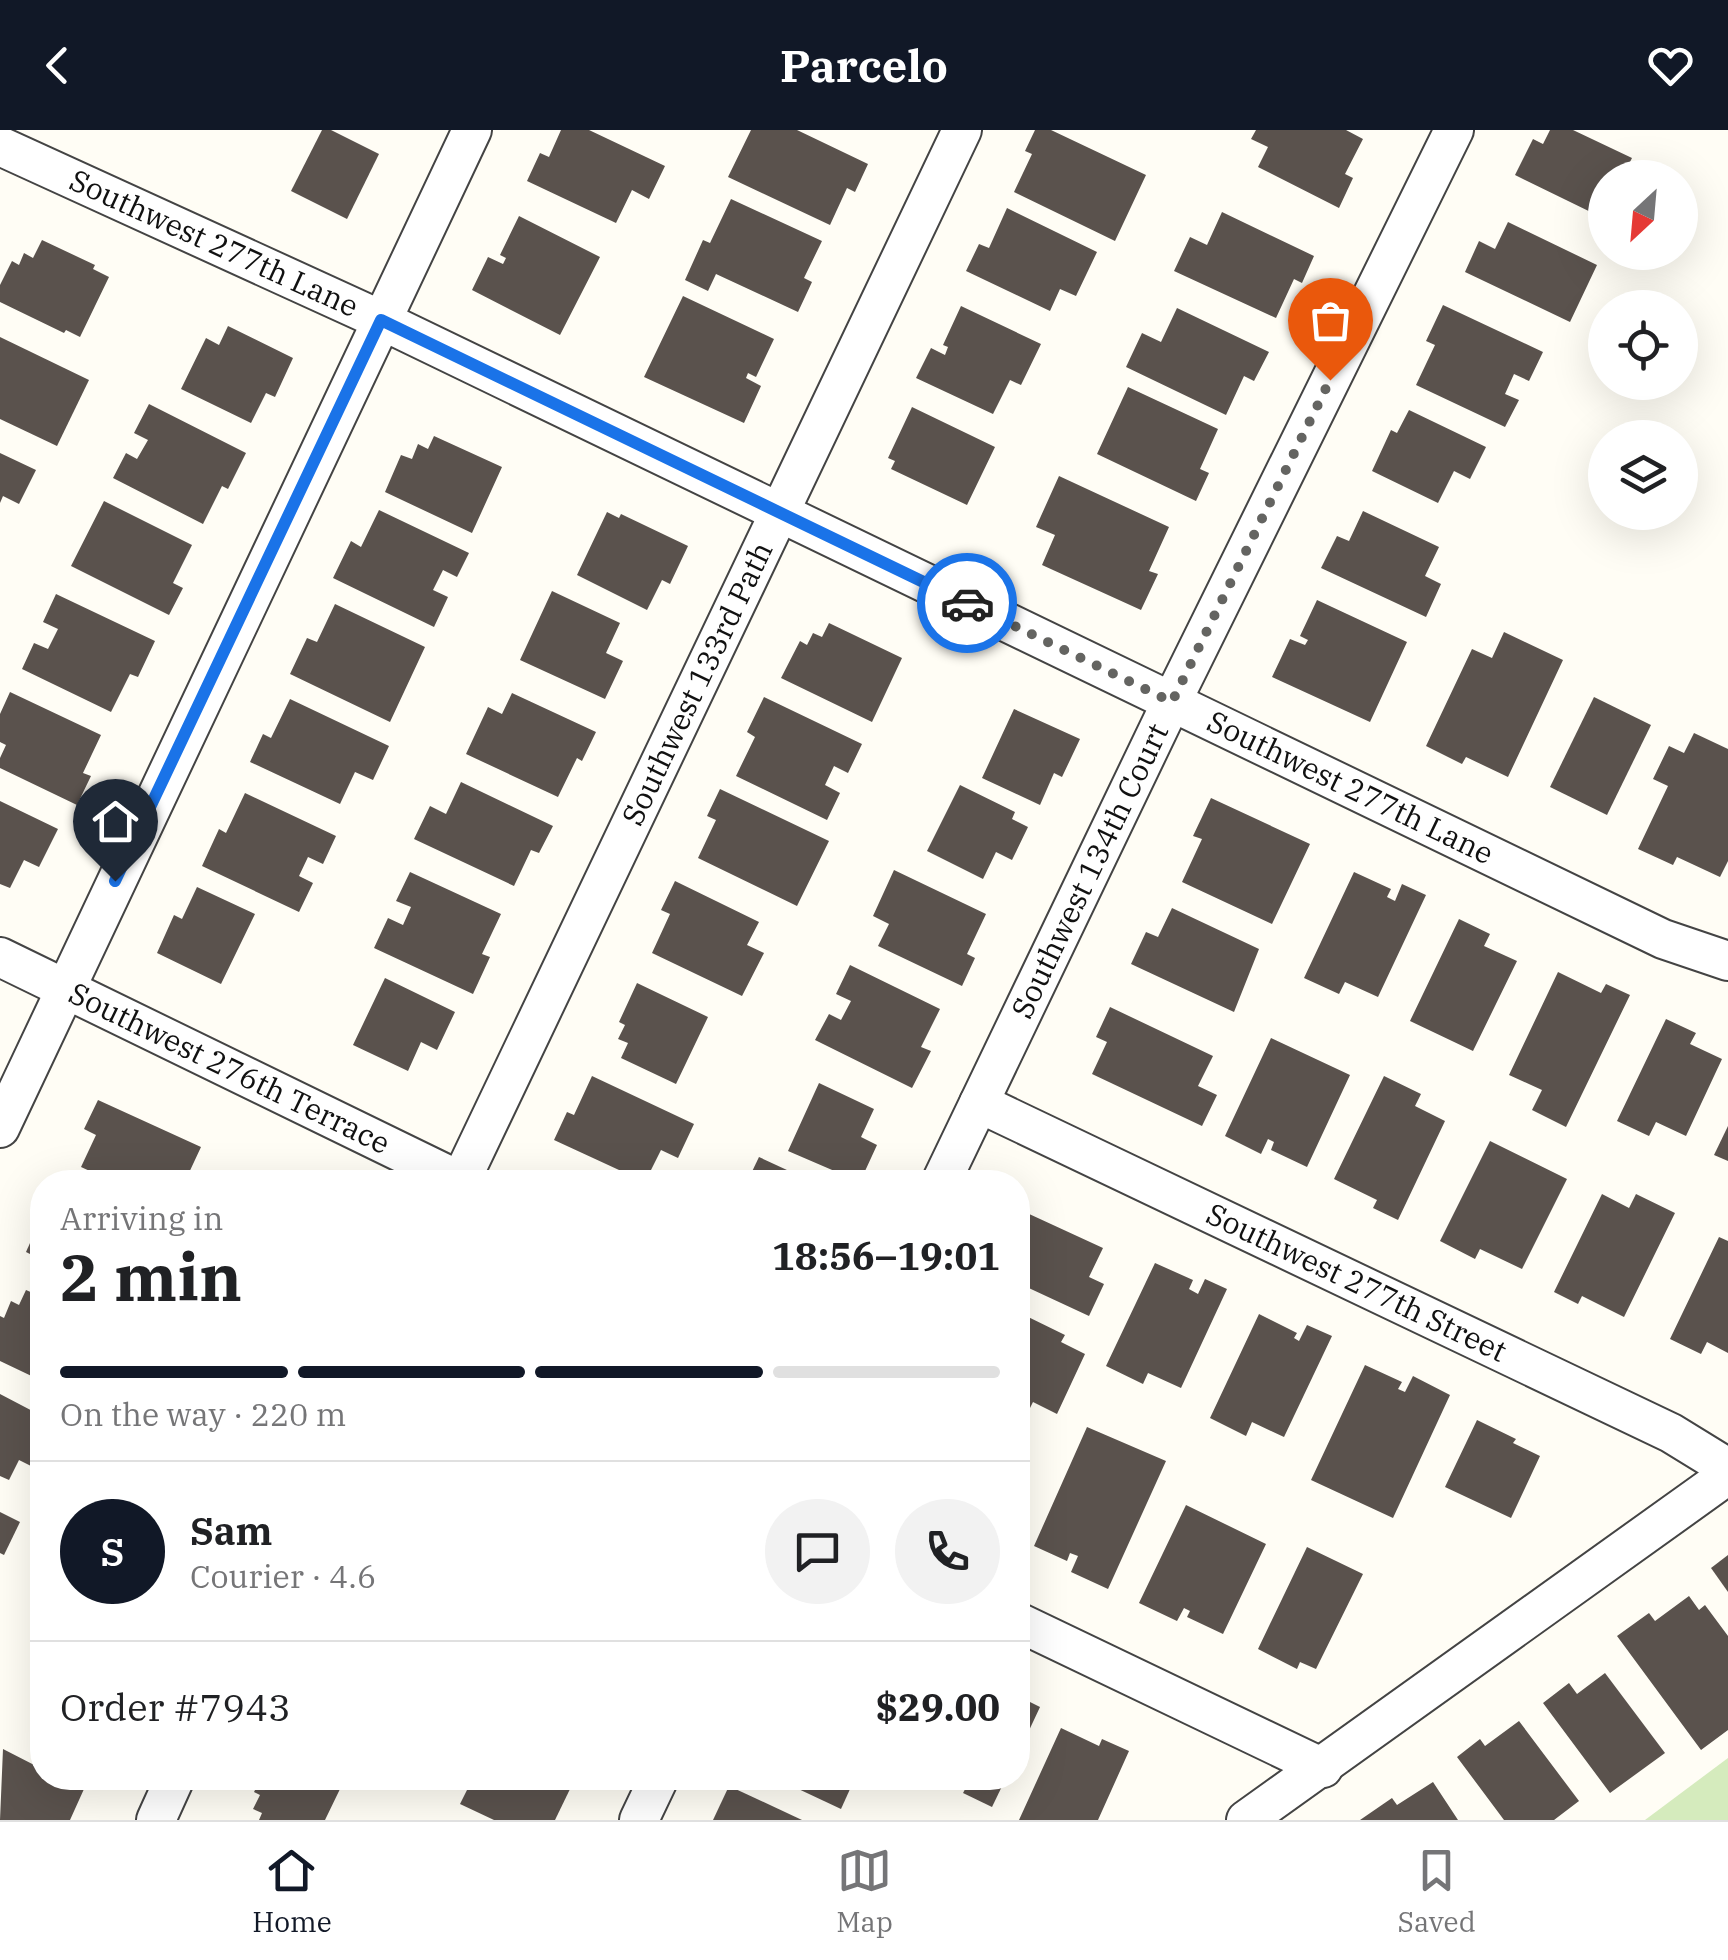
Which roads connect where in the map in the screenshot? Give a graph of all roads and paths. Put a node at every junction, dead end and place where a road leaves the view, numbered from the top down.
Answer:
1 (472, 130) edge
2 (962, 130) edge
3 (1454, 130) edge
4 (0, 146) edge
5 (381, 320) junction
6 (779, 511) junction
7 (1172, 702) junction
8 (0, 957) edge
9 (1728, 961) edge
10 (65, 987) junction
11 (979, 1103) junction
12 (0, 1128) edge
13 (436, 1170) edge
14 (466, 1170) edge
15 (947, 1170) edge
16 (1728, 1472) edge
17 (1030, 1628) edge
18 (1323, 1768) junction
19 (170, 1790) edge
20 (654, 1790) edge
21 (156, 1820) edge
22 (639, 1820) edge
23 (1246, 1820) edge

1 - 5 street
2 - 6 street, Southwest 133rd Path
3 - 7 street, Southwest 134th Court
4 - 5 street, Southwest 277th Lane
5 - 6 street, Southwest 277th Lane
5 - 10 street
6 - 7 street, Southwest 277th Lane
6 - 14 street, Southwest 133rd Path
7 - 9 street, Southwest 277th Lane
7 - 11 street, Southwest 134th Court
8 - 10 street, Southwest 276th Terrace
10 - 12 street
10 - 13 street, Southwest 276th Terrace
11 - 15 street, Southwest 134th Court
11 - 16 street, Southwest 277th Street
16 - 18 street
17 - 18 street
18 - 23 street
19 - 21 street
20 - 22 street

